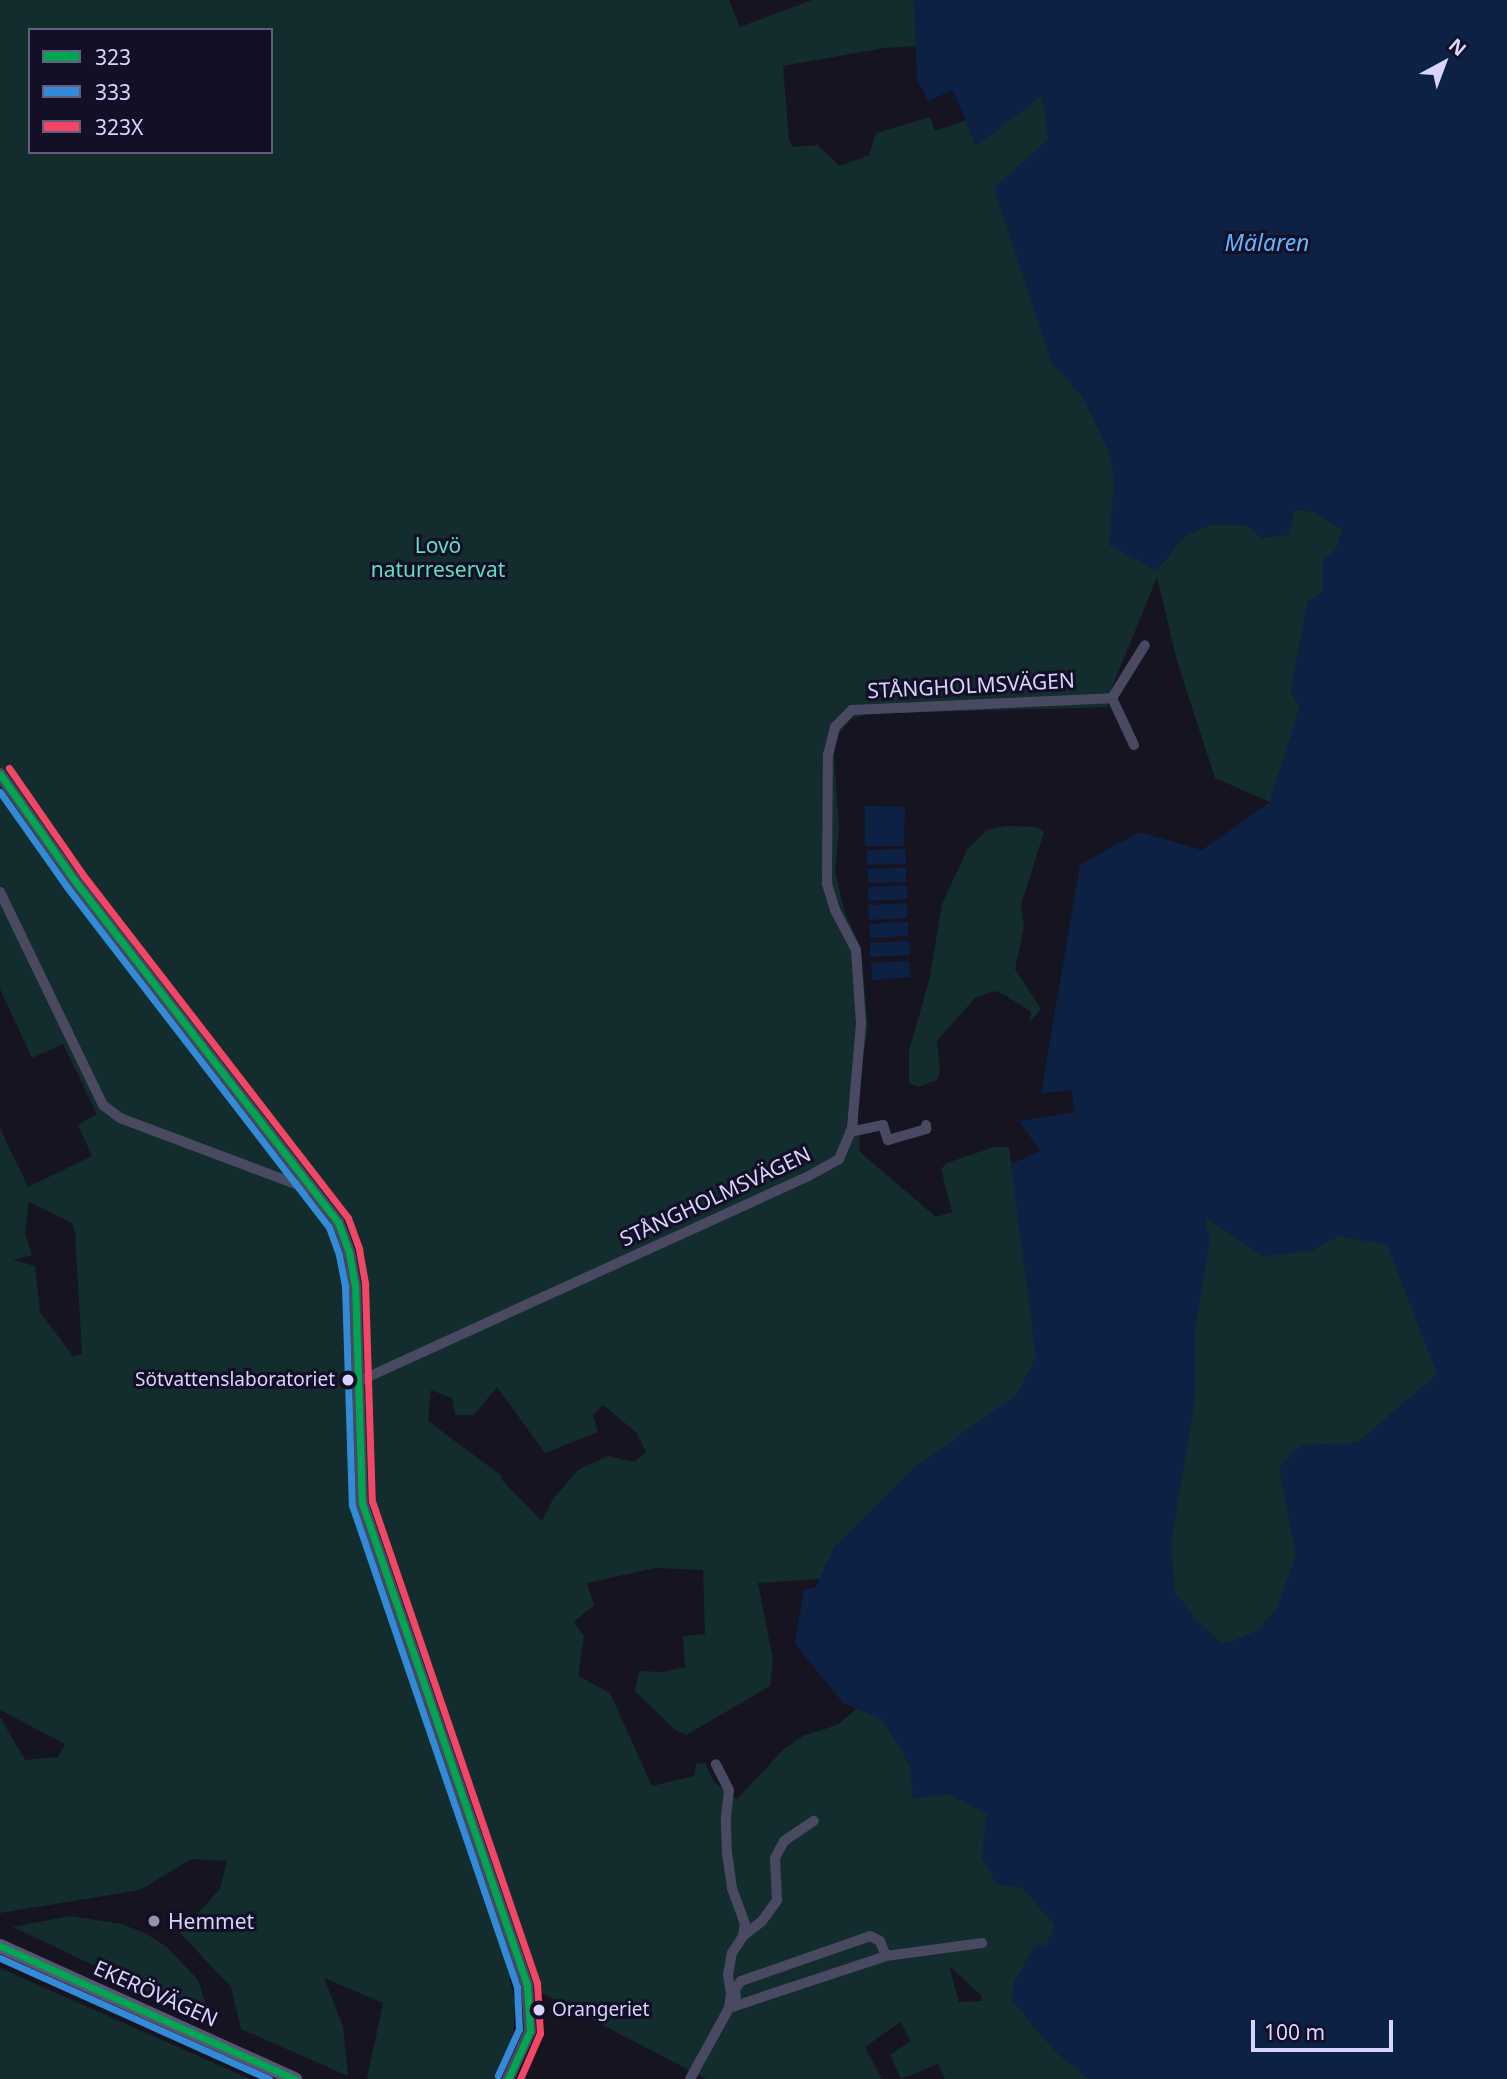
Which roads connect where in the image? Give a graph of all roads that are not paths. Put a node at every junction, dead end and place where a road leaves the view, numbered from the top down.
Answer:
1 (1145, 645) dead end
2 (1112, 698) junction
3 (1134, 745) dead end
4 (0, 774) edge
5 (0, 892) edge
6 (926, 1125) dead end
7 (850, 1132) junction
8 (317, 1192) junction
9 (359, 1381) junction
10 (716, 1764) dead end
11 (814, 1821) dead end
12 (743, 1936) junction
13 (982, 1942) dead end
14 (0, 1946) edge
15 (886, 1956) junction
16 (733, 2006) junction
17 (295, 2079) edge
18 (508, 2079) edge
19 (690, 2079) edge

1 - 2 street
2 - 3 street
2 - 7 street, STÅNGHOLMSVÄGEN
4 - 8 street
5 - 8 street
6 - 7 street
7 - 9 street, STÅNGHOLMSVÄGEN
8 - 9 street
9 - 18 street
10 - 12 street
11 - 12 street
12 - 16 street
13 - 15 street
14 - 17 main road, EKERÖVÄGEN
15 - 16 street
15 - 16 street
16 - 19 street

